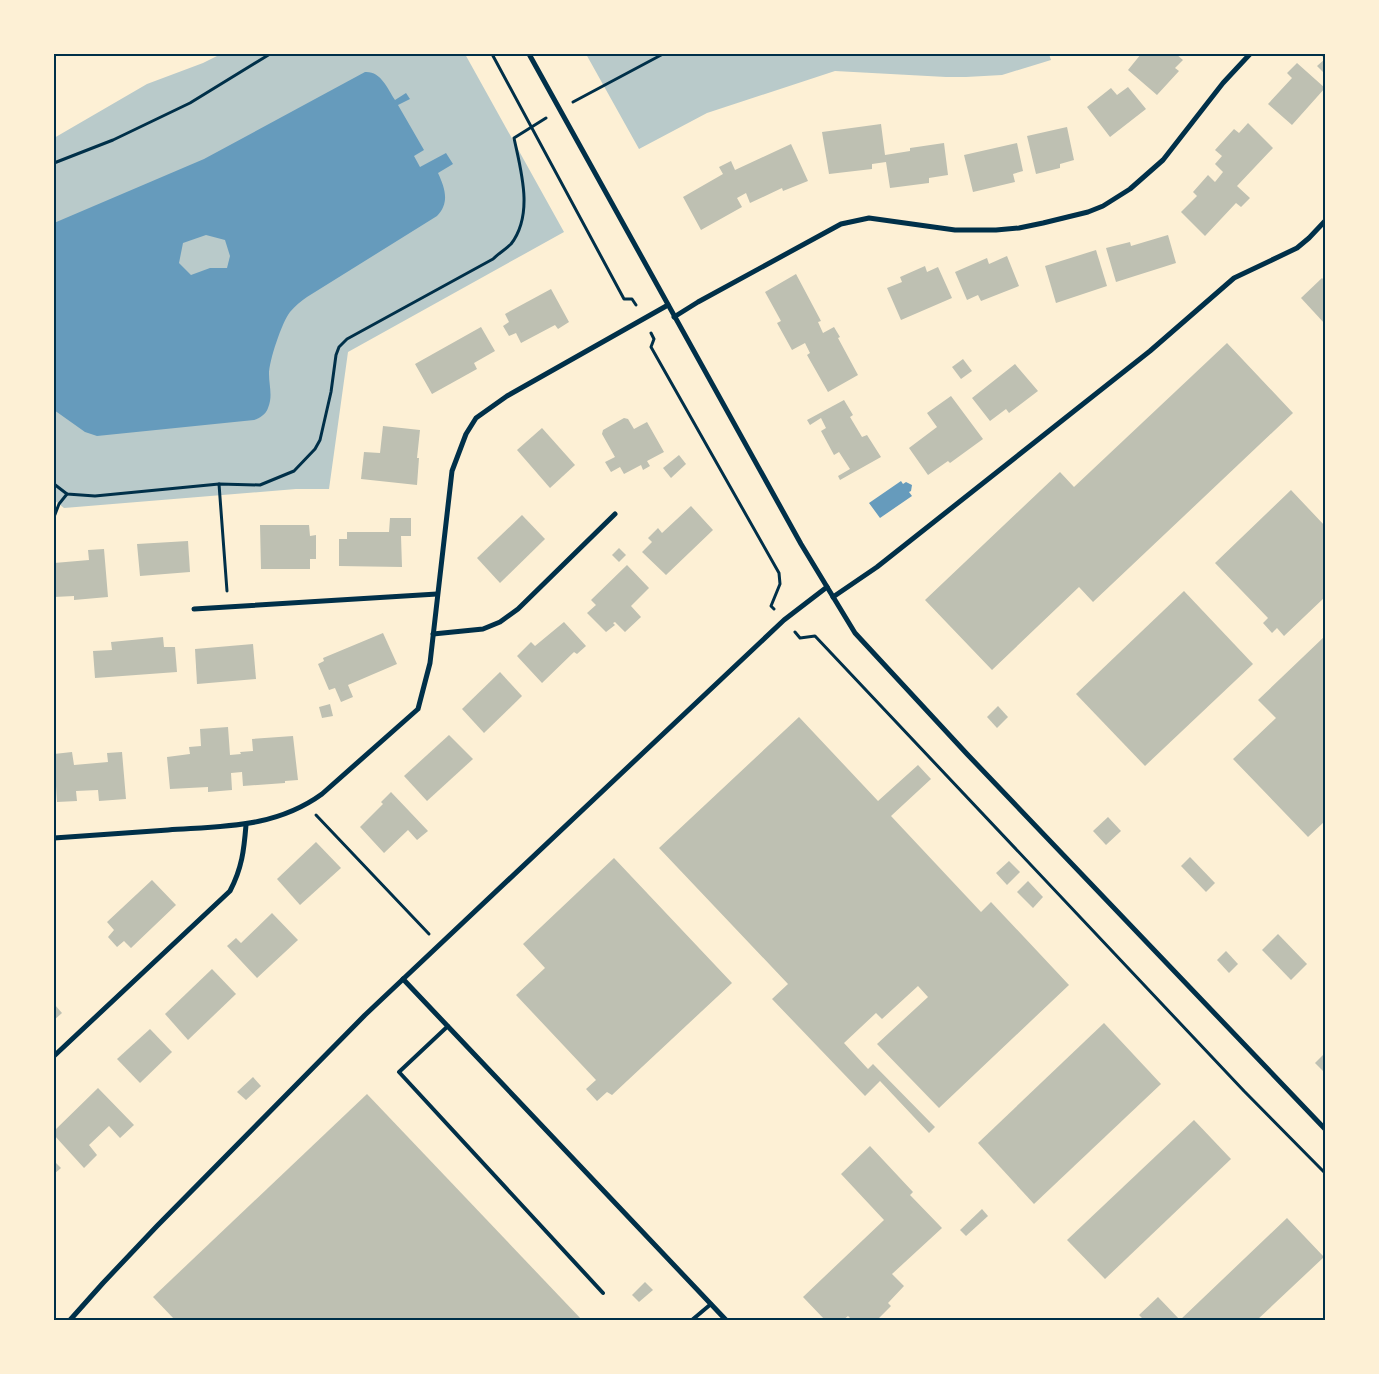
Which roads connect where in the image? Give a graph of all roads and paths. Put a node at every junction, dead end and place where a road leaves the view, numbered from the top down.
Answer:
1 (270, 54) edge
2 (529, 54) edge
3 (663, 54) edge
4 (1250, 54) edge
5 (560, 110) junction
6 (54, 163) edge
7 (1325, 221) edge
8 (668, 305) junction
9 (674, 317) junction
10 (54, 484) edge
11 (219, 484) junction
12 (67, 494) junction
13 (615, 514) dead end
14 (54, 517) edge
15 (827, 587) junction
16 (437, 594) junction
17 (833, 597) junction
18 (228, 607) junction
19 (194, 609) dead end
20 (433, 634) junction
21 (306, 805) junction
22 (246, 825) junction
23 (54, 838) edge
24 (440, 945) junction
25 (403, 980) junction
26 (448, 1026) junction
27 (54, 1056) edge
28 (1325, 1128) edge
29 (603, 1293) dead end
30 (710, 1304) junction
31 (70, 1320) edge
32 (692, 1320) edge
33 (726, 1320) edge

1 - 6 path
2 - 5 street
3 - 5 path
4 - 9 street
5 - 8 street
5 - 11 path
7 - 17 street
8 - 9 street
8 - 16 street
9 - 15 street
10 - 12 path
11 - 12 path
11 - 18 path
12 - 14 path
13 - 20 street
15 - 17 street
15 - 24 street
16 - 18 street
16 - 20 street
17 - 28 street
18 - 19 street
20 - 21 street
21 - 22 street
21 - 24 path
22 - 23 street
22 - 27 street
24 - 25 street
25 - 26 street
25 - 31 street
26 - 29 lane
26 - 30 street
30 - 32 lane
30 - 33 street

